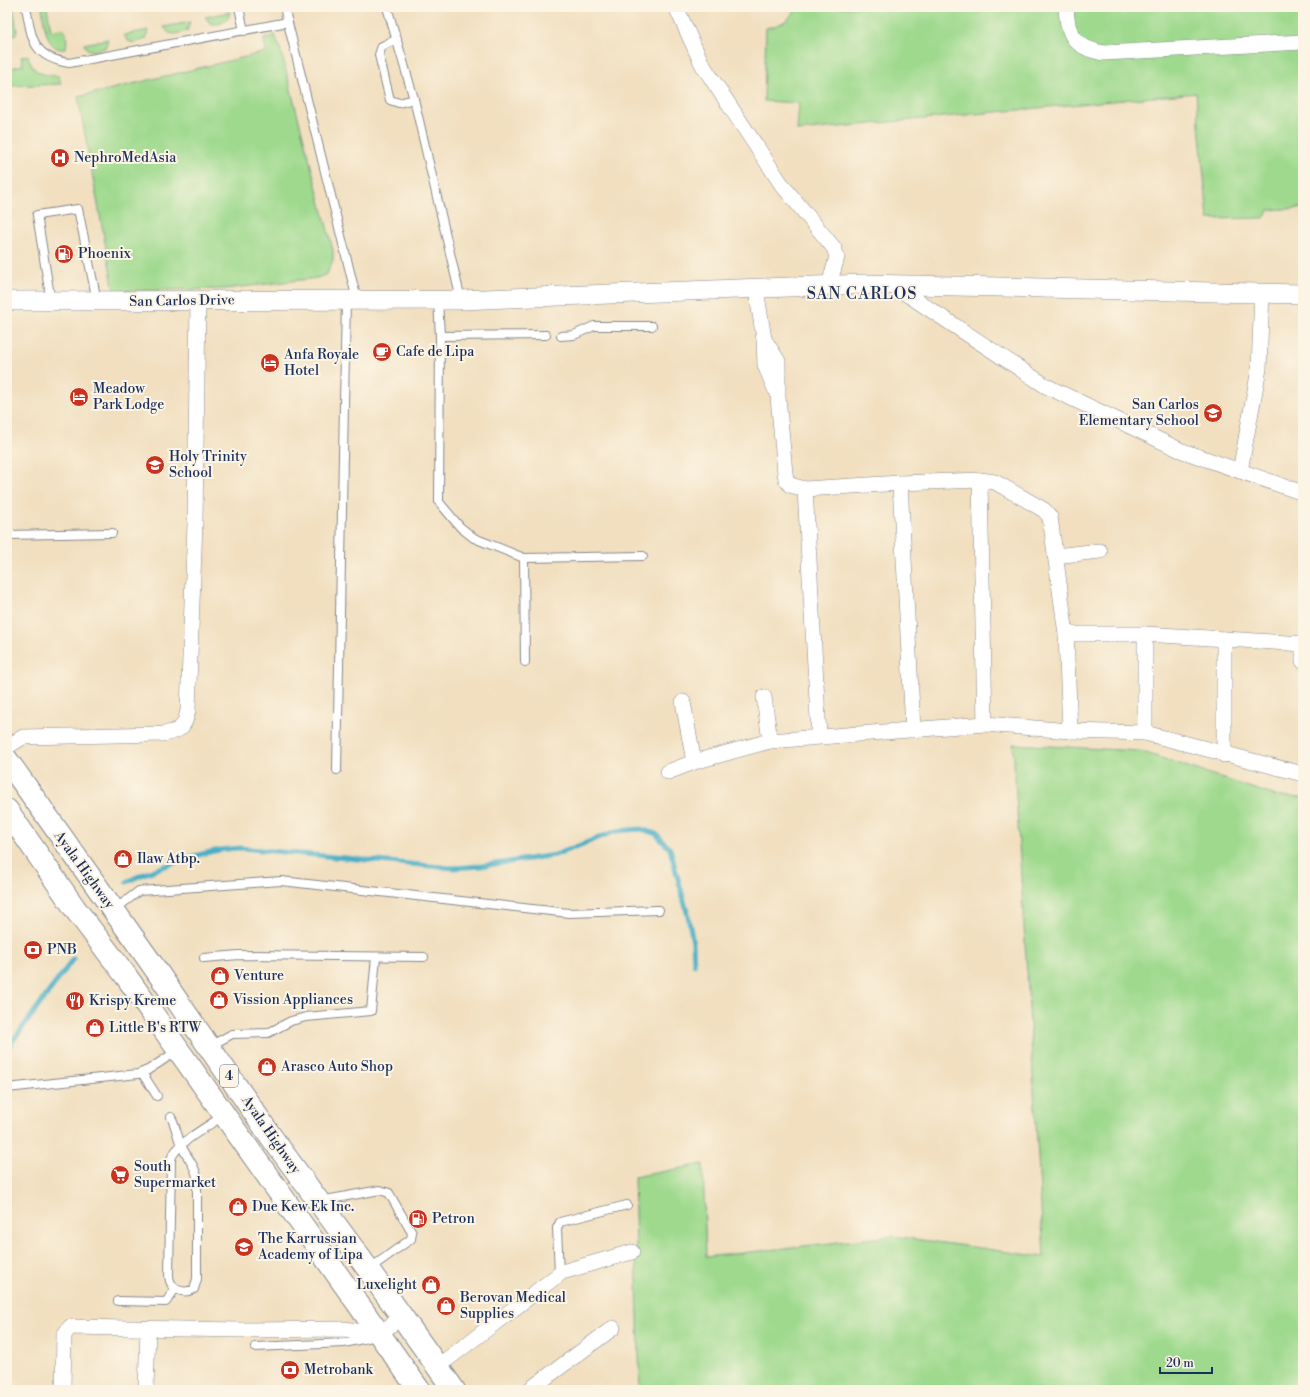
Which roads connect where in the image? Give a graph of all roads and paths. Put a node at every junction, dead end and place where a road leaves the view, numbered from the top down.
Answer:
1 (26, 7) edge
2 (239, 7) edge
3 (284, 7) edge
4 (388, 7) edge
5 (676, 7) edge
6 (1066, 7) edge
7 (288, 22) junction
8 (244, 31) junction
9 (397, 39) junction
10 (1303, 42) edge
11 (414, 99) junction
12 (829, 285) junction
13 (893, 285) junction
14 (756, 289) junction
15 (1262, 292) junction
16 (1303, 294) edge
17 (198, 300) junction
18 (351, 300) junction
19 (438, 300) junction
20 (461, 300) junction
21 (7, 301) edge
22 (51, 302) junction
23 (97, 302) junction
24 (652, 326) dead end
25 (440, 336) junction
26 (546, 336) dead end
27 (560, 336) dead end
28 (1240, 471) junction
29 (980, 480) junction
30 (900, 483) junction
31 (805, 488) junction
32 (1303, 493) edge
33 (112, 532) dead end
34 (7, 535) edge
35 (1100, 551) dead end
36 (643, 556) dead end
37 (1056, 556) junction
38 (524, 558) junction
39 (1066, 634) junction
40 (1145, 634) junction
41 (1224, 639) junction
42 (1303, 644) edge
43 (1303, 661) edge
44 (525, 662) dead end
45 (764, 697) dead end
46 (683, 702) dead end
47 (985, 724) junction
48 (913, 730) junction
49 (1070, 730) junction
50 (1145, 733) junction
51 (819, 736) junction
52 (770, 741) junction
53 (7, 747) edge
54 (1224, 755) junction
55 (7, 760) edge
56 (694, 762) junction
57 (337, 770) dead end
58 (668, 772) dead end
59 (1303, 774) edge
60 (7, 810) edge
61 (100, 892) junction
62 (76, 910) junction
63 (113, 910) junction
64 (660, 910) dead end
65 (376, 957) junction
66 (424, 957) dead end
67 (204, 958) dead end
68 (209, 1047) junction
69 (178, 1051) junction
70 (142, 1073) junction
71 (7, 1088) edge
72 (157, 1096) dead end
73 (223, 1116) junction
74 (171, 1118) dead end
75 (181, 1146) junction
76 (319, 1202) junction
77 (627, 1205) dead end
78 (632, 1252) dead end
79 (368, 1269) junction
80 (559, 1274) junction
81 (175, 1289) junction
82 (118, 1301) dead end
83 (402, 1317) junction
84 (148, 1328) junction
85 (613, 1328) dead end
86 (380, 1332) junction
87 (255, 1347) dead end
88 (437, 1367) junction
89 (63, 1390) edge
90 (146, 1390) edge
91 (419, 1390) edge
92 (454, 1390) edge
93 (529, 1390) edge

1 - 8 lane
2 - 8 lane
3 - 7 lane
4 - 9 lane
5 - 12 street
6 - 10 street
7 - 8 lane
7 - 18 lane
9 - 11 lane
9 - 11 lane
11 - 20 lane
12 - 13 street, San Carlos Drive
12 - 14 street, San Carlos Drive
13 - 15 street, San Carlos Drive
13 - 28 street
14 - 20 street, San Carlos Drive
14 - 31 street
15 - 16 street, San Carlos Drive
15 - 28 street
17 - 18 street, San Carlos Drive
17 - 23 street, San Carlos Drive
17 - 53 street
18 - 19 street, San Carlos Drive
18 - 57 lane
19 - 20 street, San Carlos Drive
19 - 25 lane
21 - 22 street, San Carlos Drive
22 - 23 street, San Carlos Drive
22 - 23 lane
24 - 27 lane
25 - 26 lane
25 - 38 lane
28 - 32 street
29 - 30 street
29 - 37 street
29 - 47 street
30 - 31 street
30 - 48 street
31 - 51 street
33 - 34 lane
35 - 37 street
36 - 38 lane
37 - 39 street
38 - 44 lane
39 - 40 street
39 - 49 street
40 - 41 street
40 - 50 street
41 - 42 street
41 - 54 street
42 - 43 street
45 - 52 street
46 - 56 street
47 - 48 street
47 - 49 street
48 - 51 street
49 - 50 street
50 - 54 street
51 - 52 street
52 - 56 street
54 - 59 street
55 - 61 highway, Ayala Highway / 4
56 - 58 street
60 - 62 highway, Ayala Highway / 4
61 - 62 highway
61 - 63 highway, Ayala Highway / 4
62 - 69 highway, Ayala Highway / 4
63 - 64 lane
63 - 68 highway, Ayala Highway / 4
65 - 66 lane
65 - 67 lane
65 - 68 lane
68 - 76 highway, Ayala Highway / 4
69 - 70 lane
69 - 73 highway, Ayala Highway / 4
70 - 71 lane
70 - 72 lane
73 - 75 lane
73 - 86 highway, Ayala Highway / 4
74 - 75 lane
75 - 81 lane
75 - 81 lane
76 - 79 highway, Ayala Highway / 4
76 - 79 lane
77 - 80 lane
78 - 80 street
79 - 83 highway, Ayala Highway / 4
80 - 88 street
81 - 82 lane
83 - 86 street
83 - 88 highway, Ayala Highway / 4
84 - 86 street
84 - 89 street
84 - 90 street
85 - 93 street
86 - 87 lane
86 - 91 highway, Ayala Highway / 4
88 - 92 highway, Ayala Highway / 4

